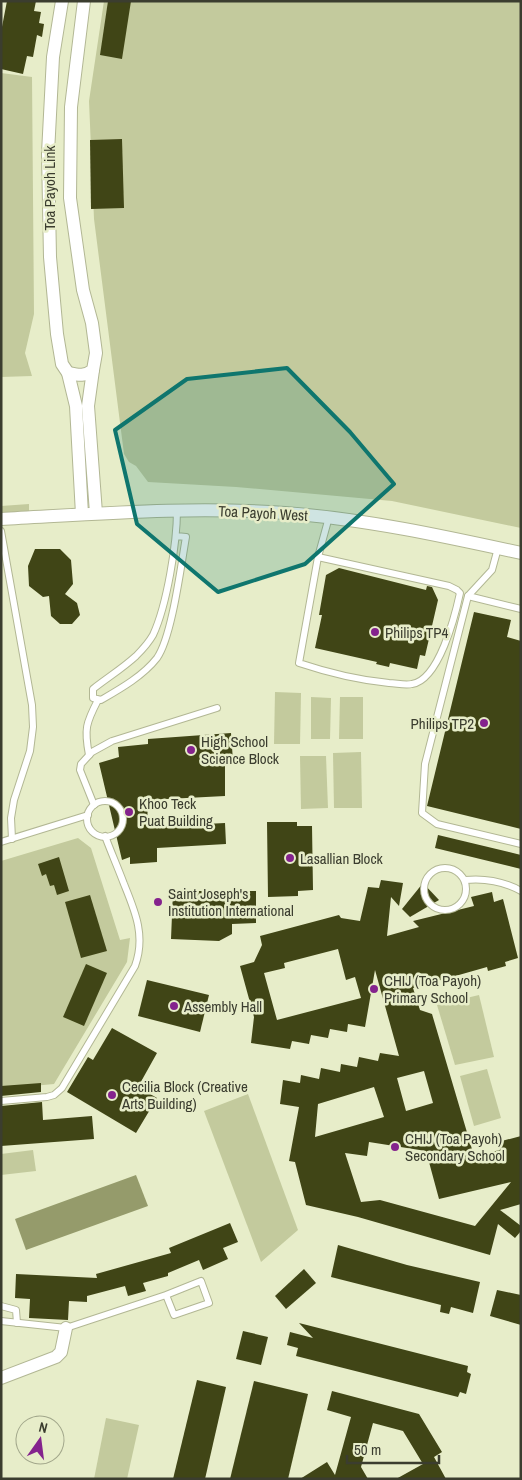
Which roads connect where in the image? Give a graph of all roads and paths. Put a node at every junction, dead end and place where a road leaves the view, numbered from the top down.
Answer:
1 (62, 1) edge
2 (84, 1) edge
3 (92, 370) junction
4 (68, 373) junction
5 (177, 509) junction
6 (89, 514) junction
7 (329, 517) junction
8 (1, 519) edge
9 (1, 531) edge
10 (176, 536) junction
11 (498, 548) junction
12 (521, 553) edge
13 (318, 557) junction
14 (468, 596) junction
15 (521, 609) edge
16 (98, 700) junction
17 (217, 708) dead end
18 (89, 755) junction
19 (94, 805) junction
20 (88, 815) junction
21 (105, 836) junction
22 (12, 839) junction
23 (1, 842) edge
24 (521, 844) edge
25 (465, 880) junction
26 (521, 891) edge
27 (1, 1101) edge
28 (166, 1295) junction
29 (1, 1306) edge
30 (1, 1321) edge
31 (17, 1323) junction
32 (66, 1328) junction
33 (1, 1378) edge

1 - 4 street, Toa Payoh Link
2 - 3 street, Toa Payoh Link
3 - 4 street
3 - 6 street, Toa Payoh Link
4 - 6 street, Toa Payoh Link
5 - 6 street, Toa Payoh West
5 - 7 street, Toa Payoh West
5 - 10 lane
6 - 8 street, Toa Payoh West
7 - 11 street, Toa Payoh West
7 - 13 lane
9 - 22 lane
10 - 16 lane
10 - 16 lane
11 - 12 street, Toa Payoh West
11 - 14 lane
13 - 13 lane
14 - 15 lane
14 - 24 lane
16 - 18 lane
17 - 18 lane
18 - 19 lane
19 - 20 lane
19 - 21 lane
20 - 21 lane
20 - 22 lane
21 - 27 lane
22 - 23 lane
25 - 25 lane
25 - 26 lane
28 - 28 lane
28 - 32 lane
29 - 31 lane
30 - 31 lane
31 - 32 lane
32 - 33 street

